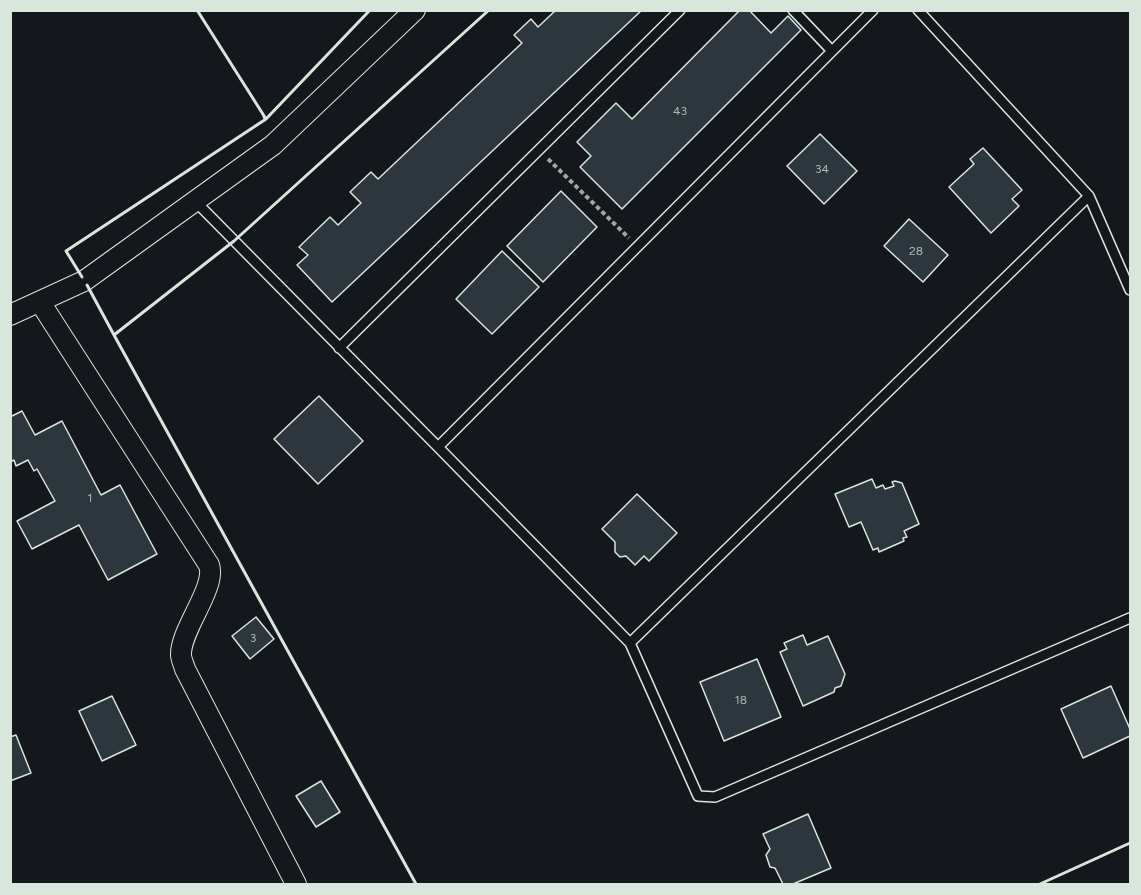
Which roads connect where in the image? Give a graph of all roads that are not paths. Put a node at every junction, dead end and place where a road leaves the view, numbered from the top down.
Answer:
1 (415, 10) edge
2 (680, 10) edge
3 (793, 10) edge
4 (873, 10) edge
5 (918, 10) edge
6 (832, 51) junction
7 (1089, 196) junction
8 (195, 201) junction
9 (1131, 290) edge
10 (40, 302) junction
11 (10, 315) edge
12 (339, 348) junction
13 (438, 447) junction
14 (1131, 618) edge
15 (630, 643) junction
16 (296, 885) edge

1 - 8 street
2 - 12 lane
3 - 6 lane
4 - 6 lane
5 - 7 lane
6 - 13 lane
7 - 9 lane
7 - 15 lane
8 - 10 street
8 - 12 lane
10 - 11 street
10 - 16 street
12 - 13 lane
13 - 15 lane
14 - 15 lane

